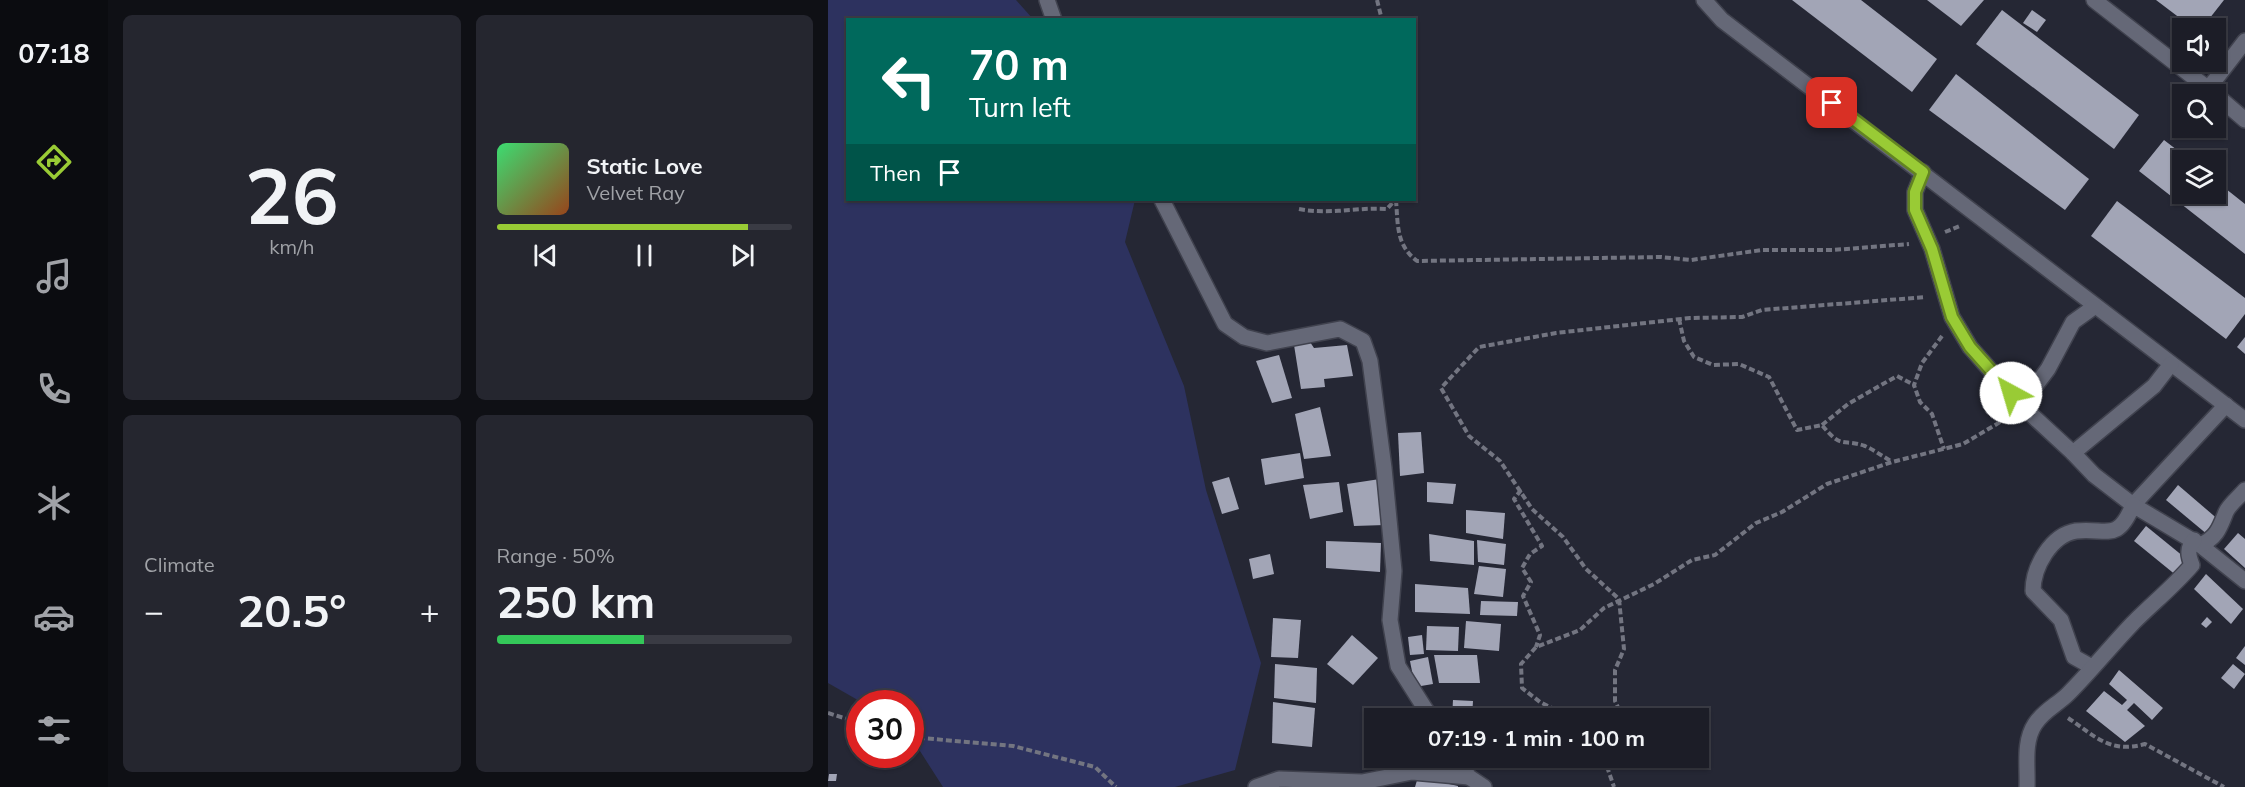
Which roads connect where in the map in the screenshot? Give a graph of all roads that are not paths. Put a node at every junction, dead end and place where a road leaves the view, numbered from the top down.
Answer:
1 (1047, 0) edge
2 (1704, 0) edge
3 (2094, 0) edge
4 (1053, 18) edge
5 (2245, 41) edge
6 (2201, 84) edge
7 (2219, 84) edge
8 (2226, 104) edge
9 (2245, 120) edge
10 (1923, 172) junction
11 (1163, 201) edge
12 (2094, 307) junction
13 (2171, 364) junction
14 (2020, 405) junction
15 (2226, 405) junction
16 (2245, 420) edge
17 (2073, 453) junction
18 (2245, 490) edge
19 (2133, 505) junction
20 (2197, 543) junction
21 (2245, 581) edge
22 (2092, 667) junction
23 (1425, 708) edge
24 (1464, 768) edge
25 (1470, 777) junction
26 (1256, 787) edge
27 (1484, 787) edge
28 (2027, 787) edge

1 - 4 street
2 - 10 street
3 - 6 street
5 - 7 street
8 - 9 street
10 - 12 street
10 - 14 street
11 - 23 street
12 - 13 street
12 - 14 street
13 - 15 street
13 - 17 street
14 - 17 street
15 - 16 street
15 - 19 street
17 - 19 street
18 - 20 street
19 - 20 street
19 - 22 street
20 - 21 street
20 - 22 street
22 - 28 street
24 - 25 street
25 - 26 street
25 - 27 street

